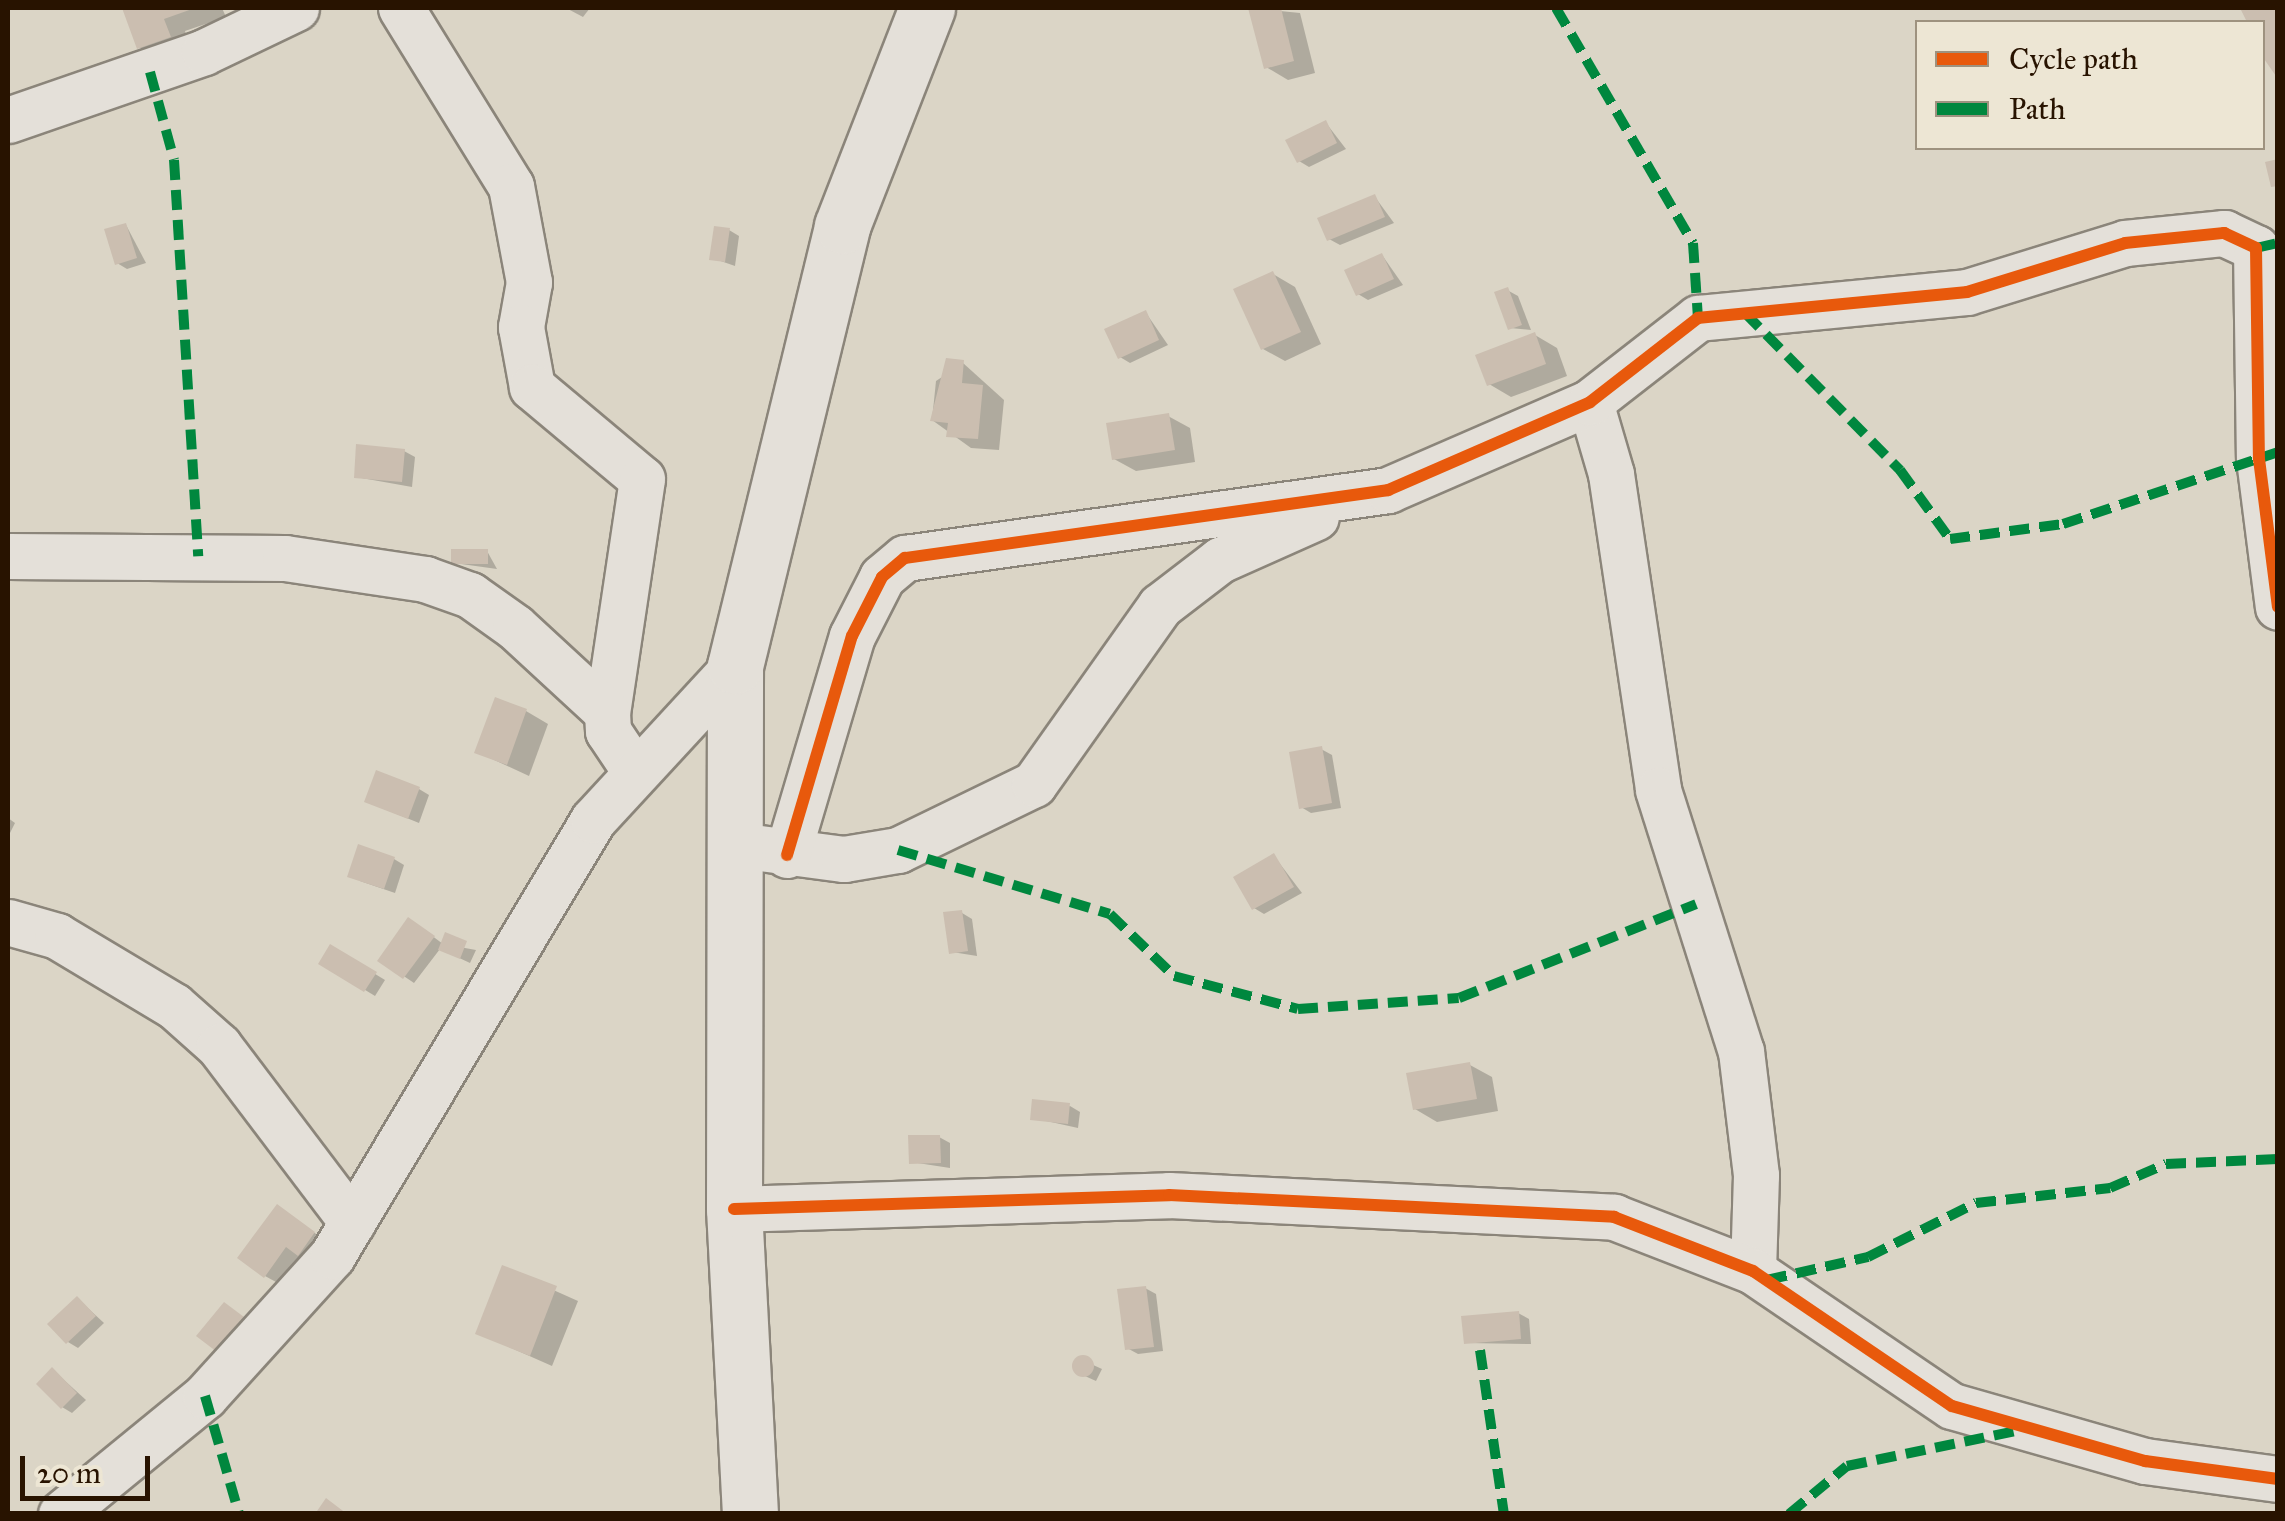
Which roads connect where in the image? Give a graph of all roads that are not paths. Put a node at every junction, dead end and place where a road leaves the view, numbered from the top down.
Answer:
1 (296, 8) edge
2 (401, 8) edge
3 (927, 8) edge
4 (8, 120) edge
5 (1590, 402) junction
6 (1388, 490) junction
7 (18, 549) edge
8 (2278, 607) edge
9 (734, 666) junction
10 (607, 712) junction
11 (634, 770) junction
12 (729, 840) junction
13 (787, 855) junction
14 (8, 922) edge
15 (734, 1209) junction
16 (352, 1222) junction
17 (1753, 1271) junction
18 (2262, 1490) edge
19 (61, 1514) edge
20 (750, 1514) edge

1 - 4 street
2 - 10 street
3 - 9 main road
5 - 6 street
5 - 8 street
5 - 17 street
6 - 13 street
6 - 13 street
7 - 10 street
9 - 11 street
9 - 12 main road
10 - 11 street
11 - 16 street
12 - 13 street
12 - 15 main road
14 - 16 street
15 - 17 street
15 - 20 main road
16 - 19 street
17 - 18 street

